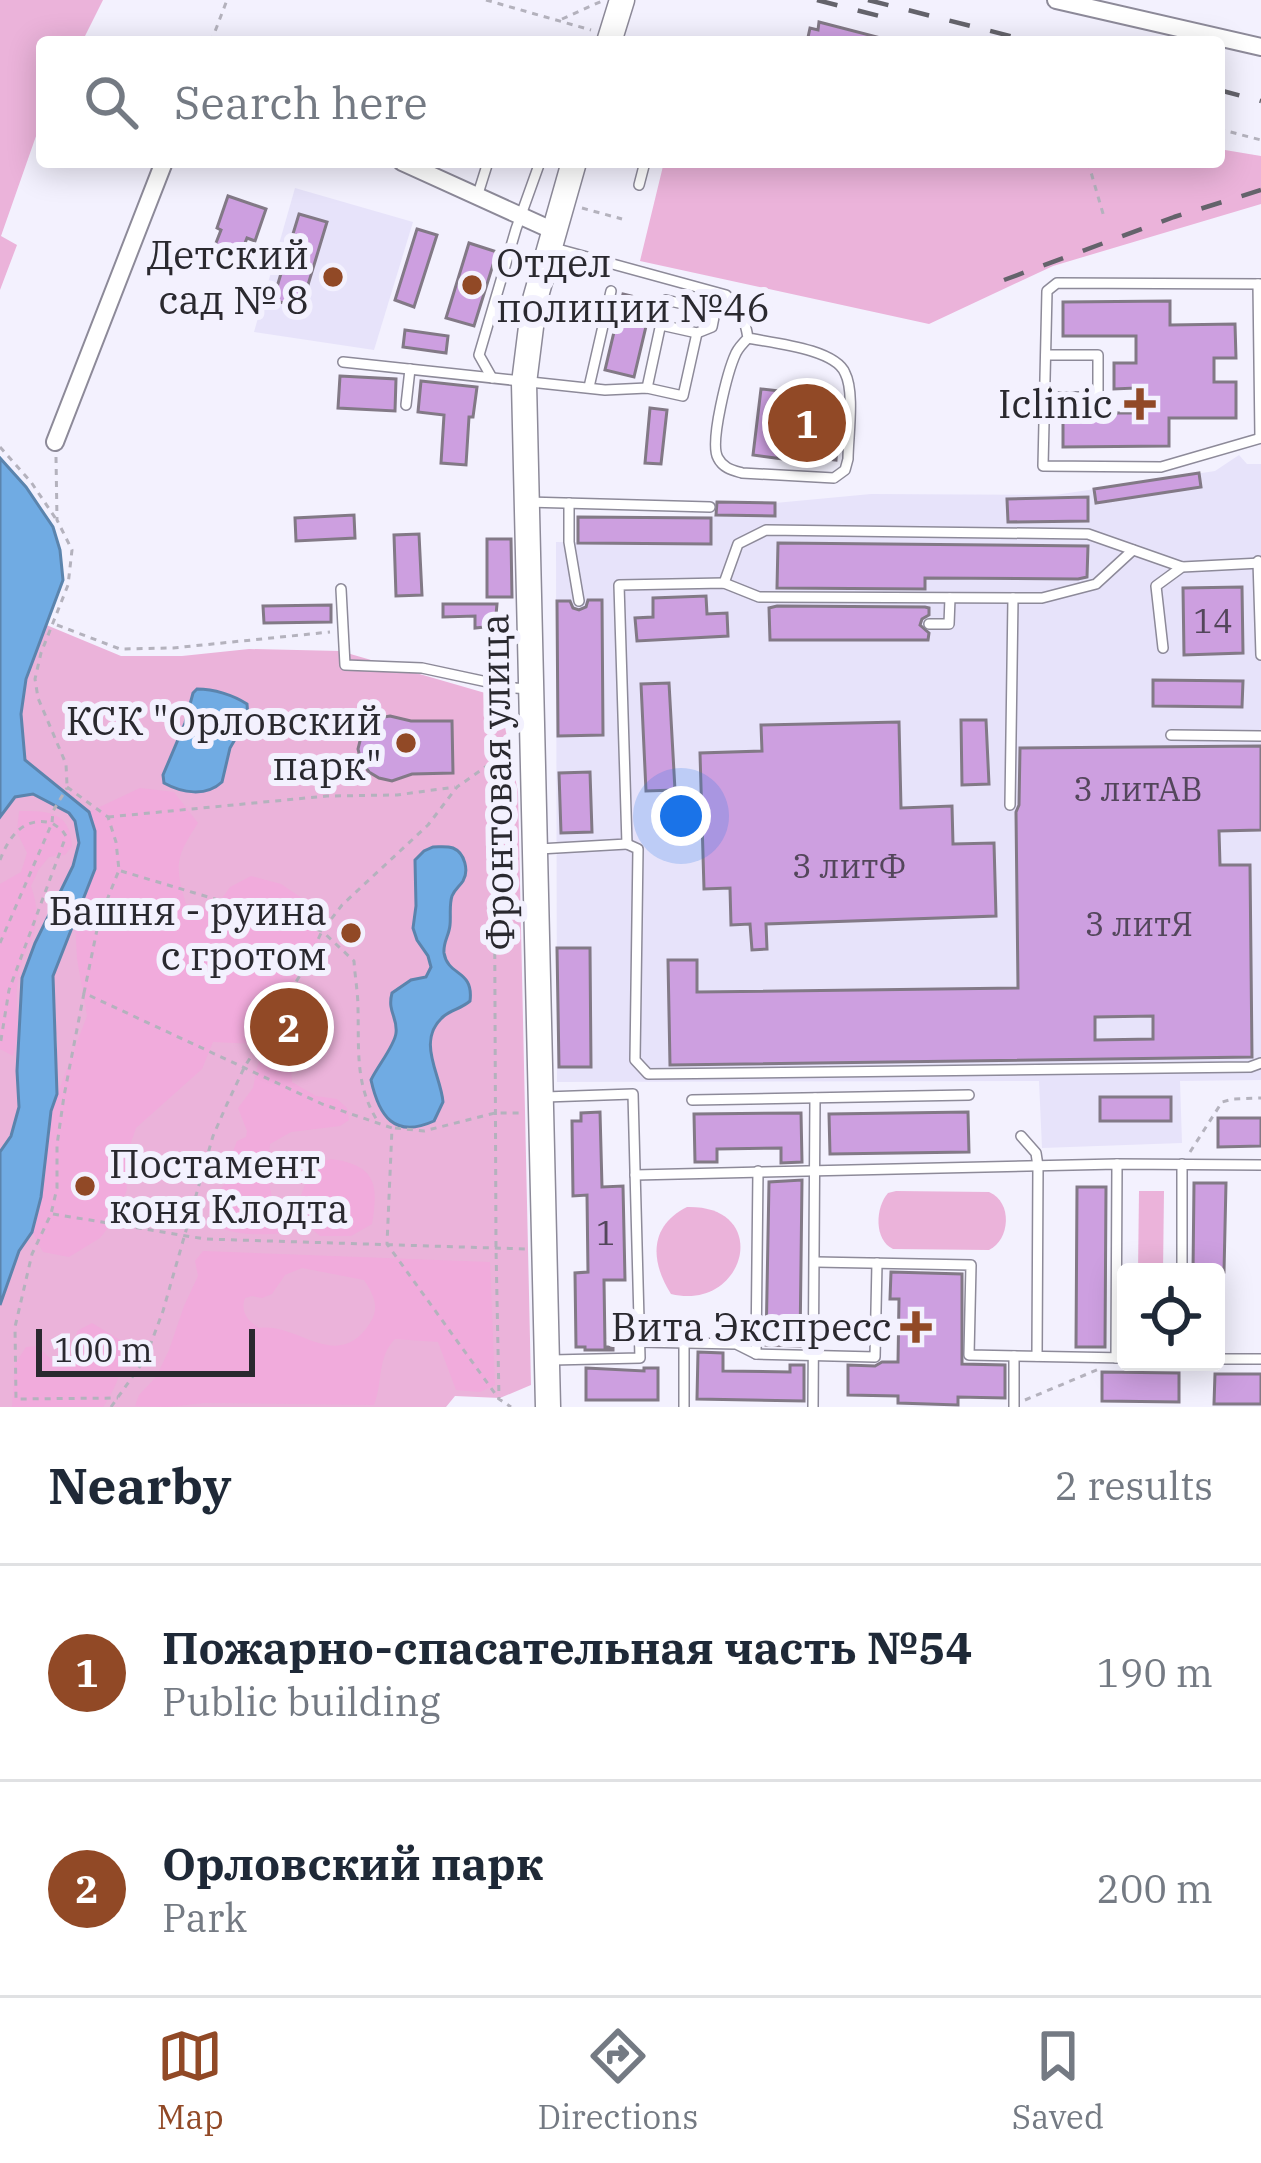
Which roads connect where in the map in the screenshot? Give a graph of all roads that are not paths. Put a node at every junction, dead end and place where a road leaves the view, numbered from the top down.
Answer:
1 (622, 0) edge
2 (1056, 0) edge
3 (604, 36) edge
4 (1213, 36) edge
5 (1225, 39) edge
6 (1261, 47) edge
7 (162, 168) edge
8 (415, 168) edge
9 (486, 168) edge
10 (538, 168) edge
11 (572, 168) edge
12 (643, 168) edge
13 (639, 185) dead end
14 (477, 197) junction
15 (520, 218) junction
16 (551, 239) junction
17 (1260, 284) edge
18 (611, 291) dead end
19 (661, 325) junction
20 (697, 333) junction
21 (748, 338) junction
22 (1046, 355) junction
23 (343, 362) dead end
24 (410, 369) junction
25 (493, 378) junction
26 (524, 382) junction
27 (589, 387) junction
28 (647, 388) junction
29 (1045, 397) junction
30 (406, 405) dead end
31 (1260, 438) edge
32 (55, 442) road end
33 (527, 502) junction
34 (569, 503) junction
35 (710, 507) dead end
36 (1133, 550) junction
37 (1260, 561) edge
38 (1182, 567) junction
39 (724, 583) junction
40 (341, 589) dead end
41 (950, 598) junction
42 (1013, 598) junction
43 (579, 601) dead end
44 (928, 624) dead end
45 (1162, 648) dead end
46 (1261, 655) edge
47 (531, 689) junction
48 (1171, 735) dead end
49 (1261, 736) edge
50 (1010, 805) dead end
51 (627, 844) junction
52 (534, 849) junction
53 (1261, 1063) edge
54 (969, 1096) dead end
55 (815, 1098) junction
56 (692, 1100) dead end
57 (540, 1105) junction
58 (1022, 1136) dead end
59 (1117, 1164) junction
60 (1182, 1164) junction
61 (1261, 1165) edge
62 (1038, 1166) junction
63 (816, 1170) junction
64 (758, 1171) junction
65 (635, 1174) junction
66 (816, 1262) junction
67 (878, 1263) junction
68 (1119, 1263) edge
69 (1182, 1263) edge
70 (639, 1342) junction
71 (684, 1343) junction
72 (756, 1354) junction
73 (814, 1356) junction
74 (1014, 1356) junction
75 (1037, 1356) junction
76 (1117, 1358) edge
77 (1225, 1359) edge
78 (1261, 1359) edge
79 (548, 1360) junction
80 (548, 1407) edge
81 (684, 1407) edge
82 (813, 1407) edge
83 (1016, 1407) edge

1 - 3 main road
2 - 4 street
5 - 6 street
7 - 32 street
8 - 14 street
9 - 14 lane
10 - 15 lane
11 - 16 main road, Фронтовая улица
12 - 13 lane
14 - 15 street
15 - 16 street
15 - 25 lane
16 - 21 lane
16 - 26 main road, Фронтовая улица
17 - 22 lane
17 - 31 lane
18 - 27 lane
19 - 20 lane
19 - 20 lane
19 - 28 lane
20 - 28 lane
21 - 21 lane
22 - 29 lane
22 - 29 lane
23 - 24 lane
24 - 25 lane
24 - 30 lane
25 - 26 lane
26 - 27 lane
26 - 33 main road, Фронтовая улица
27 - 28 lane
29 - 31 lane
33 - 34 lane
33 - 47 main road, Фронтовая улица
34 - 35 lane
34 - 43 lane
36 - 38 lane
36 - 39 lane
36 - 42 lane
37 - 38 lane
37 - 46 lane
38 - 45 lane
39 - 41 lane
39 - 51 lane
40 - 47 lane
41 - 42 lane
41 - 44 lane
42 - 50 lane
47 - 52 main road, Фронтовая улица
48 - 49 lane
51 - 52 lane
51 - 53 lane
52 - 57 main road, Фронтовая улица
54 - 55 lane
55 - 56 lane
55 - 63 lane
57 - 65 lane
57 - 79 main road, Фронтовая улица
58 - 62 lane
59 - 60 lane
59 - 62 lane
59 - 68 lane
60 - 61 lane
60 - 69 lane
62 - 63 lane
62 - 75 lane
63 - 64 lane
63 - 66 lane
64 - 65 lane
64 - 72 lane
65 - 70 lane
66 - 67 lane
66 - 73 lane
67 - 73 lane
67 - 74 lane
70 - 71 lane
70 - 79 lane
71 - 72 lane
71 - 81 lane
72 - 73 lane
73 - 82 lane
74 - 75 lane
74 - 83 lane
75 - 76 lane
77 - 78 lane
79 - 80 main road, Фронтовая улица

